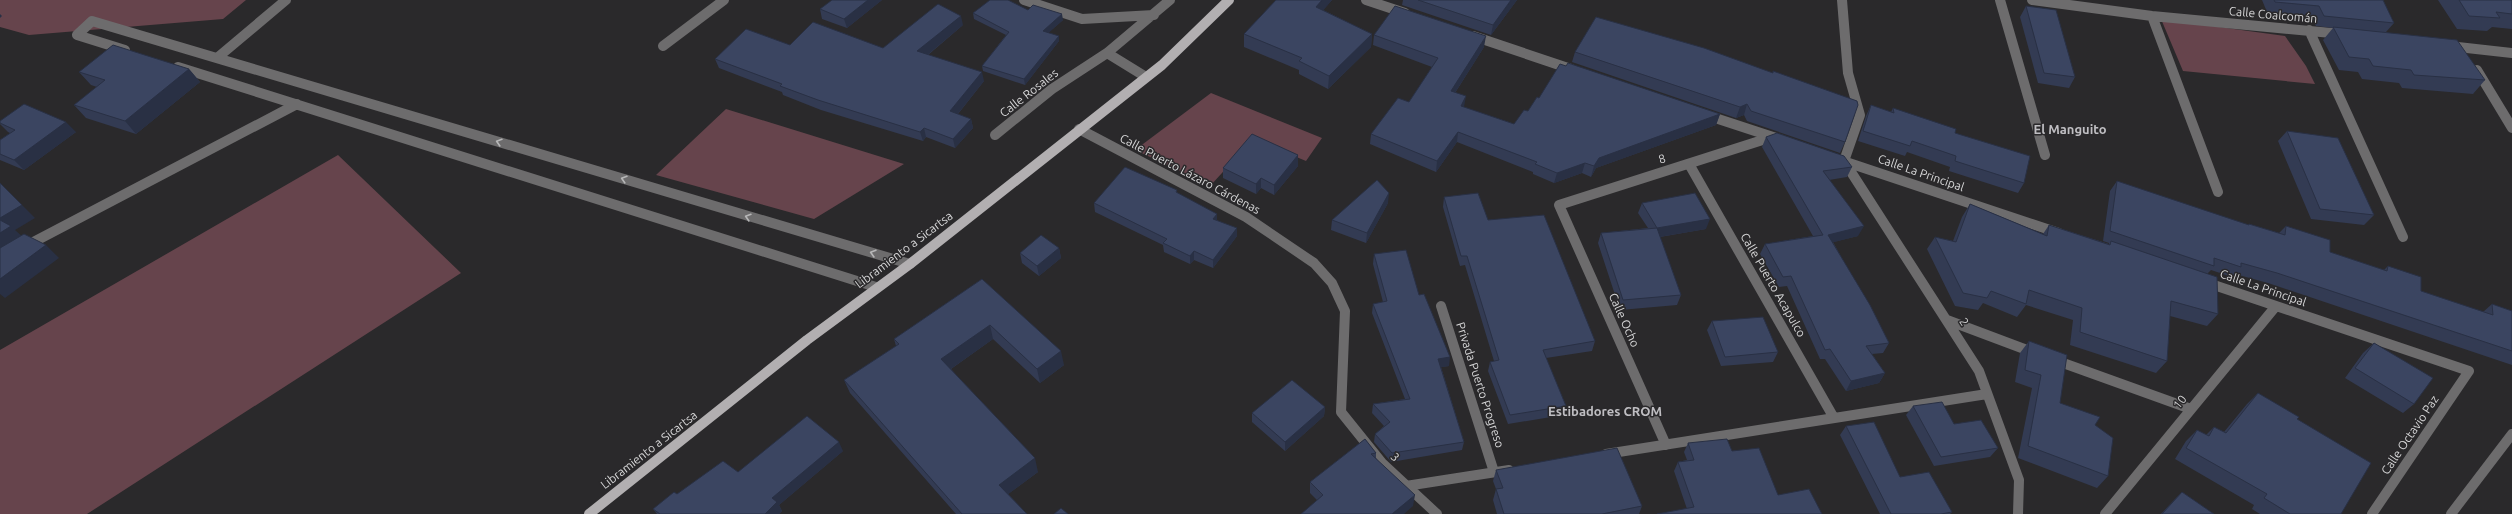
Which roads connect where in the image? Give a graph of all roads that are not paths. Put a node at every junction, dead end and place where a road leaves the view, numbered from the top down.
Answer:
1 (286, 0) edge
2 (724, 0) edge
3 (1024, 0) edge
4 (1170, 0) edge
5 (1229, 0) edge
6 (1366, 0) edge
7 (1842, 0) edge
8 (2000, 0) edge
9 (2032, 0) edge
10 (1154, 15) junction
11 (2152, 16) junction
12 (1418, 18) edge
13 (2309, 30) junction
14 (1462, 33) edge
15 (2355, 35) edge
16 (2440, 45) edge
17 (663, 46) dead end
18 (2463, 48) junction
19 (1107, 53) junction
20 (2512, 53) edge
21 (138, 54) edge
22 (217, 58) junction
23 (168, 63) edge
24 (1581, 72) edge
25 (1146, 77) junction
26 (297, 104) junction
27 (1699, 112) edge
28 (2512, 128) edge
29 (1079, 129) junction
30 (996, 135) dead end
31 (1772, 137) junction
32 (1794, 144) edge
33 (2045, 155) dead end
34 (1830, 156) edge
35 (1844, 161) junction
36 (1689, 164) junction
37 (2218, 192) dead end
38 (1559, 205) joint
39 (2403, 236) dead end
40 (2072, 237) edge
41 (13, 254) edge
42 (910, 264) junction
43 (2193, 278) edge
44 (876, 287) junction
45 (1441, 306) dead end
46 (2276, 306) junction
47 (1947, 320) junction
48 (2469, 371) joint
49 (1987, 394) junction
50 (2191, 409) junction
51 (1341, 412) joint
52 (1834, 418) junction
53 (2512, 434) edge
54 (1666, 445) junction
55 (1596, 456) edge
56 (1517, 468) edge
57 (1494, 472) junction
58 (1406, 486) junction
59 (589, 514) edge
60 (1437, 514) edge
61 (2018, 514) edge
62 (2105, 514) edge
63 (2372, 514) edge
64 (2451, 514) edge

1 - 22 street
2 - 17 street
3 - 10 street
4 - 10 street, Calle Rosales
5 - 25 main road, Libramiento a Sicartsa
6 - 12 street
7 - 35 street
8 - 33 street
9 - 11 street, Calle Coalcomán
10 - 19 street, Calle Rosales
11 - 13 street, Calle Coalcomán
11 - 37 street
13 - 15 street, Calle Coalcomán
13 - 39 street
14 - 24 street
16 - 18 street
18 - 20 street
18 - 28 street
19 - 25 street
19 - 30 street, Calle Rosales
21 - 22 street
42 -> 22 street
23 - 26 street
25 - 29 main road, Libramiento a Sicartsa
26 - 41 street
26 - 44 street
27 - 31 street
29 - 42 main road, Libramiento a Sicartsa
29 - 51 street, Calle Puerto Lázaro Cárdenas
31 - 32 street
31 - 36 street, 8
34 - 35 street, Calle La Principal
35 - 40 street, Calle La Principal
35 - 47 street, 2
36 - 38 street, 8
36 - 52 street, Calle Puerto Acapulco
38 - 54 street, Calle Ocho
42 - 44 main road, Libramiento a Sicartsa
43 - 46 street, Calle La Principal
44 - 59 main road, Libramiento a Sicartsa
45 - 57 street, Privada Puerto Progreso
46 - 48 street, Calle La Principal
46 - 50 street, 10
47 - 49 street, 2
47 - 50 street
48 - 63 street, Calle Octavio Paz
49 - 52 street
49 - 61 street, 2
50 - 62 street, 10
51 - 58 street, 3
52 - 54 street
53 - 64 street
54 - 55 street
56 - 57 street
57 - 58 street
58 - 60 street, 3

